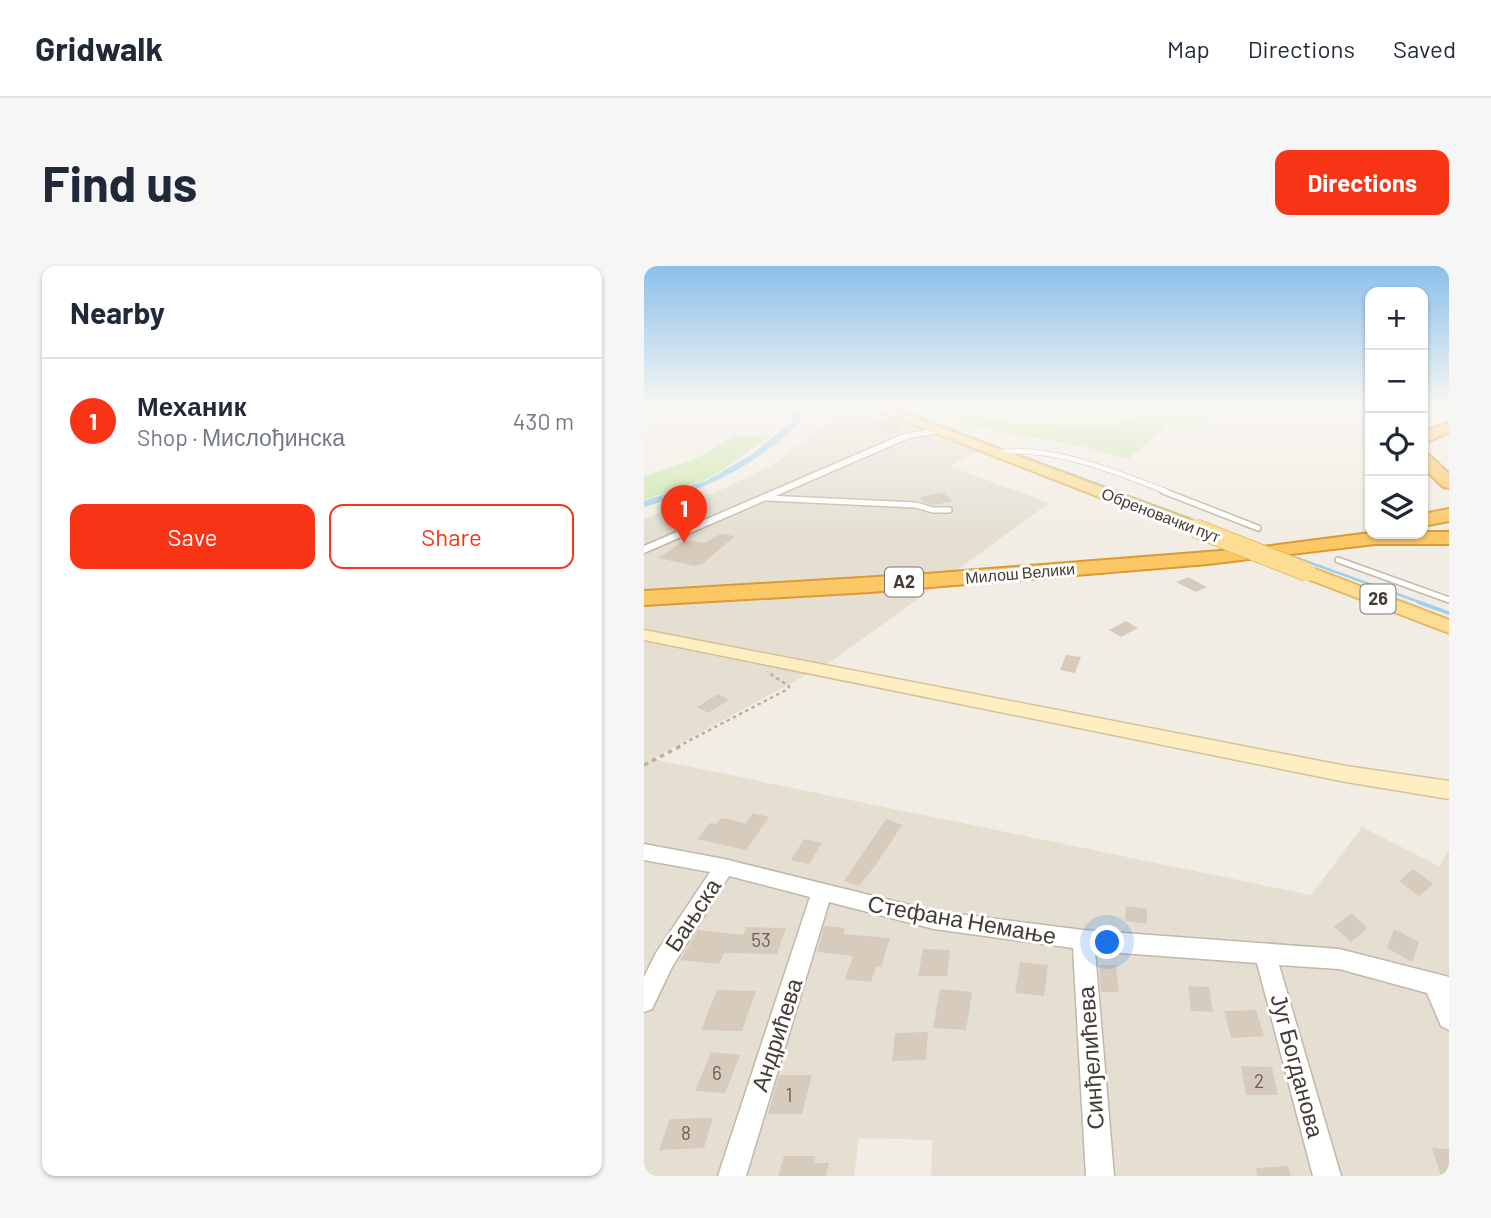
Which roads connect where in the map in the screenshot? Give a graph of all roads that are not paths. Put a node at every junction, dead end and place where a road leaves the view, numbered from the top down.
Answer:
1 (878, 448) edge
2 (982, 448) edge
3 (994, 453) junction
4 (1428, 463) edge
5 (1428, 476) edge
6 (1449, 483) edge
7 (1449, 491) edge
8 (766, 498) junction
9 (949, 510) dead end
10 (1449, 515) edge
11 (1428, 519) edge
12 (1449, 523) edge
13 (1428, 527) edge
14 (1258, 528) dead end
15 (1365, 534) edge
16 (1365, 534) edge
17 (1428, 537) edge
18 (1449, 538) edge
19 (644, 550) edge
20 (1338, 560) dead end
21 (644, 588) edge
22 (644, 598) edge
23 (1449, 600) edge
24 (1449, 627) edge
25 (644, 635) edge
26 (1449, 790) edge
27 (644, 852) edge
28 (724, 867) junction
29 (821, 894) junction
30 (1083, 940) junction
31 (1266, 956) junction
32 (1442, 987) edge
33 (644, 1001) edge
34 (1449, 1018) edge
35 (732, 1176) edge
36 (1100, 1176) edge
37 (1327, 1176) edge

1 - 8 street
2 - 3 main road, Обреновачки пут / 26
3 - 14 lane
3 - 24 main road, Обреновачки пут / 26, bridge
4 - 6 highway
5 - 7 highway
8 - 9 lane
8 - 19 street
10 - 11 highway
12 - 13 highway
15 - 21 highway, Милош Велики / A2
16 - 22 highway, Милош Велики / A2
17 - 18 highway
20 - 23 lane
25 - 26 main road
27 - 28 street, Стефана Немање
28 - 29 street, Стефана Немање
28 - 33 street, Бањска
29 - 30 street, Стефана Немање
29 - 35 street, Андрићева
30 - 31 street, Стефана Немање
30 - 36 street, Синђелићева
31 - 32 street, Стефана Немање
31 - 37 street, Југ Богданова
32 - 34 street

